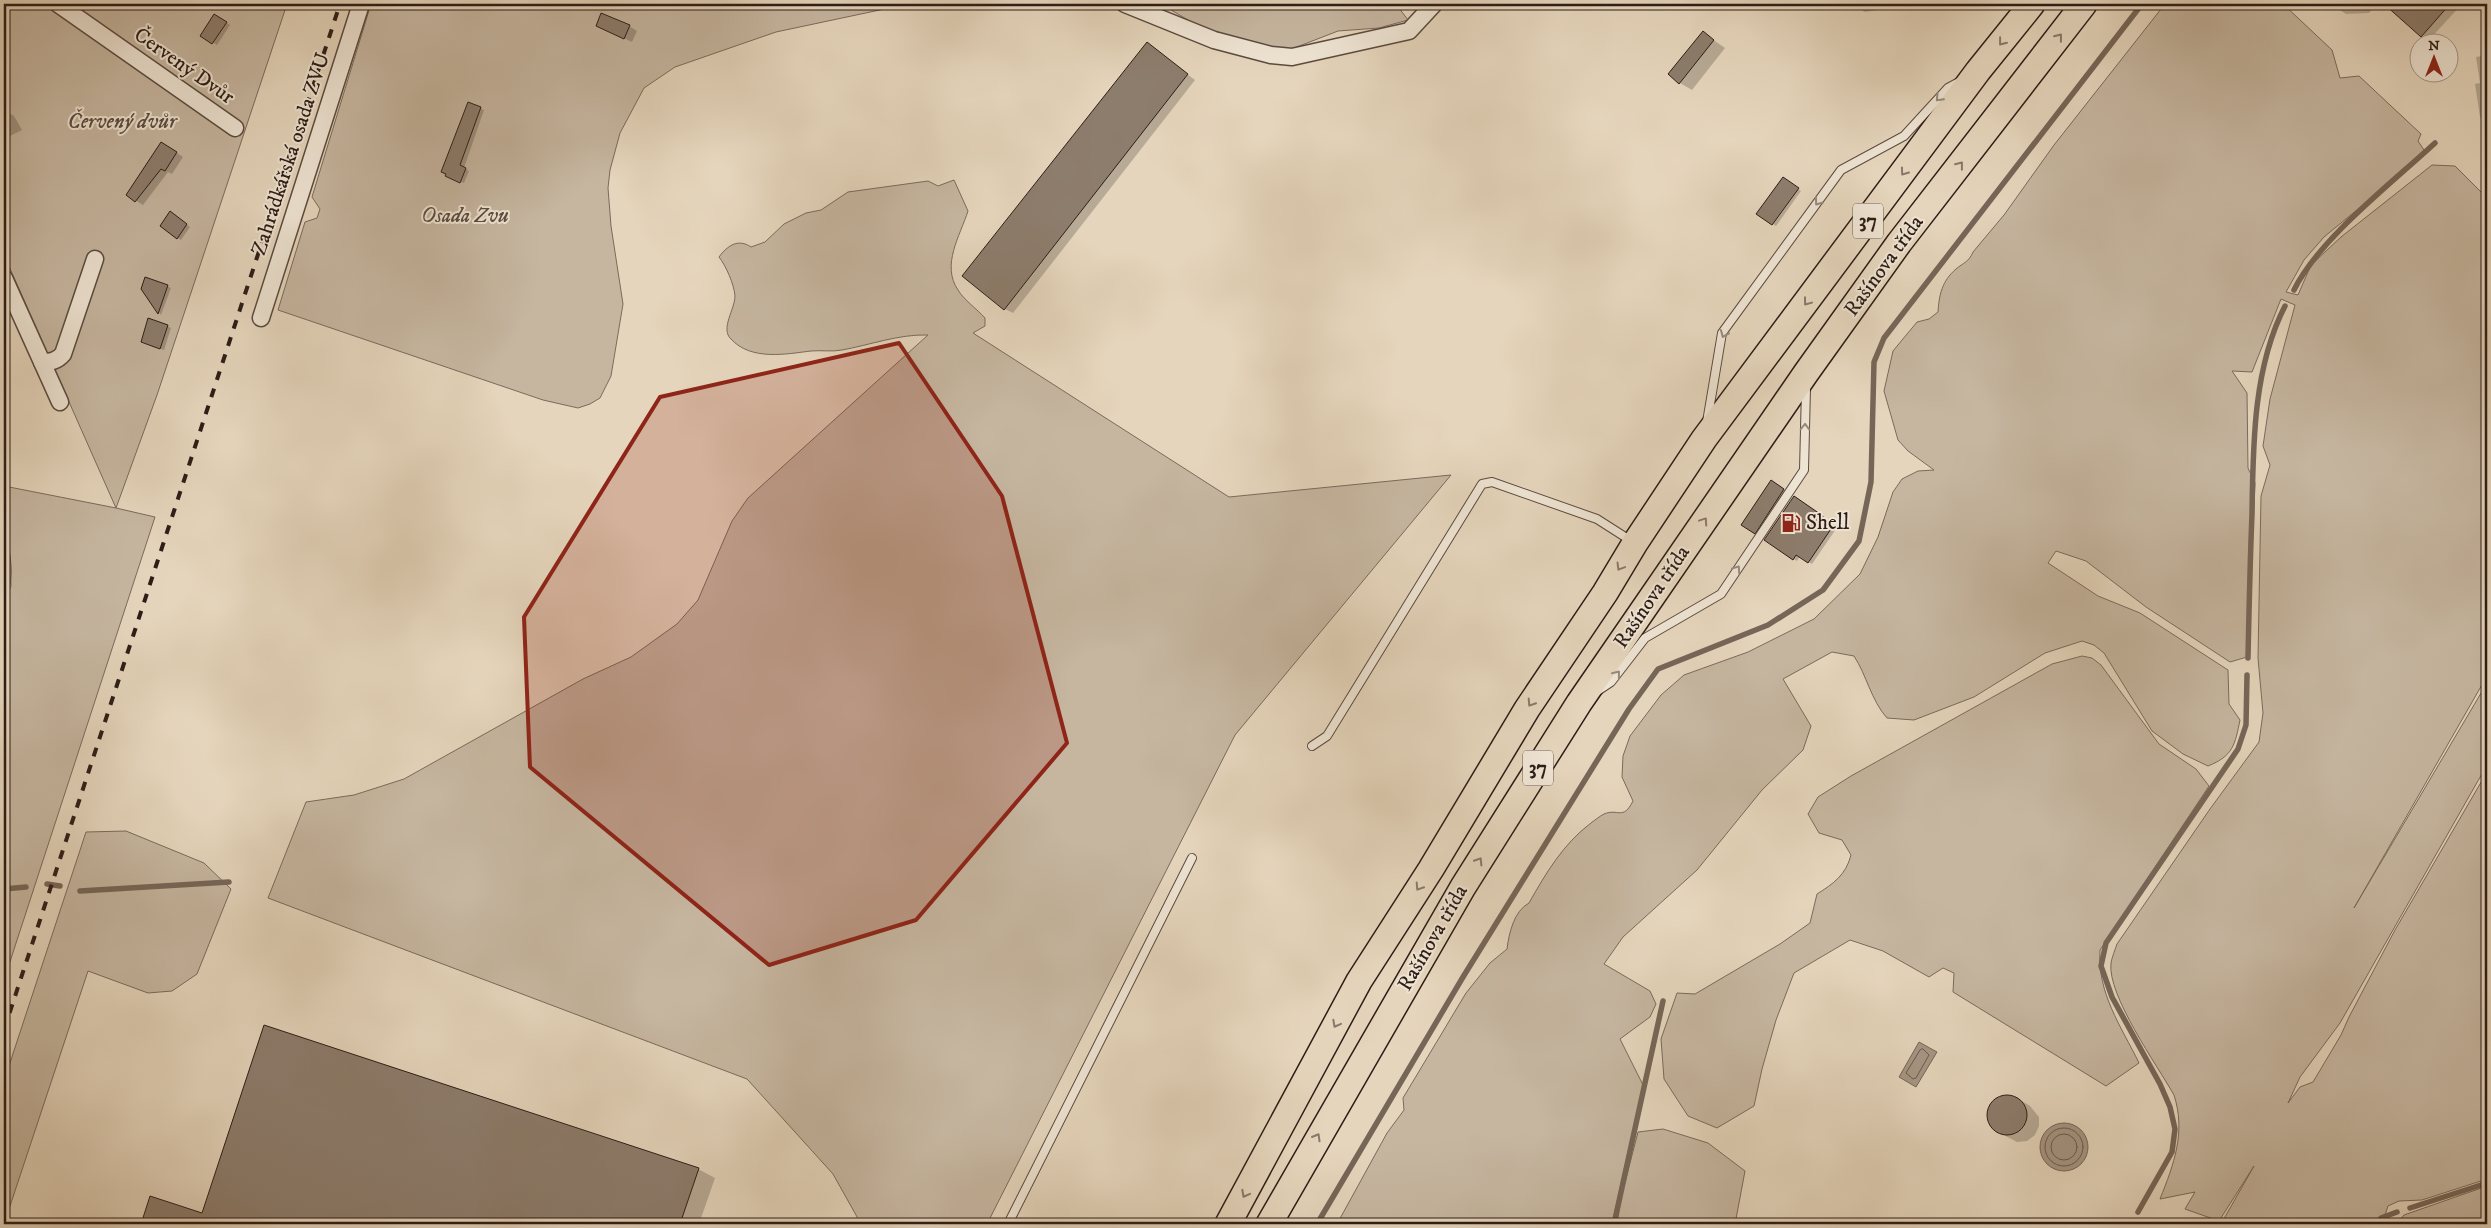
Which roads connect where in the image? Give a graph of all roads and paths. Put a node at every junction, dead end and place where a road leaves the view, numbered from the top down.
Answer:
1 (58, 4) edge
2 (361, 4) edge
3 (1126, 4) edge
4 (1434, 4) edge
5 (2032, 4) edge
6 (2084, 4) edge
7 (1978, 71) junction
8 (235, 128) dead end
9 (95, 259) dead end
10 (4, 278) edge
11 (261, 318) dead end
12 (42, 362) junction
13 (1806, 373) junction
14 (60, 402) dead end
15 (1704, 438) junction
16 (1635, 543) junction
17 (1579, 703) junction
18 (1312, 746) dead end
19 (1192, 858) dead end
20 (1008, 1224) edge
21 (1228, 1224) edge
22 (1269, 1224) edge

1 - 8 street, Červený Dvůr
2 - 11 street, Zahrádkářská osada ZVU
3 - 4 street
5 -> 7 main road, Rašínova třída / 37
13 -> 6 main road, Rašínova třída / 37
7 -> 15 main road, Rašínova třída / 37
7 -> 15 lane
9 - 12 street
10 - 12 street
12 - 14 street
17 -> 13 main road, Rašínova třída / 37
17 -> 13 lane
15 - 16 main road, Rašínova třída / 37
16 - 18 lane
16 -> 21 main road, Rašínova třída / 37
22 -> 17 main road, Rašínova třída / 37
19 - 20 lane

